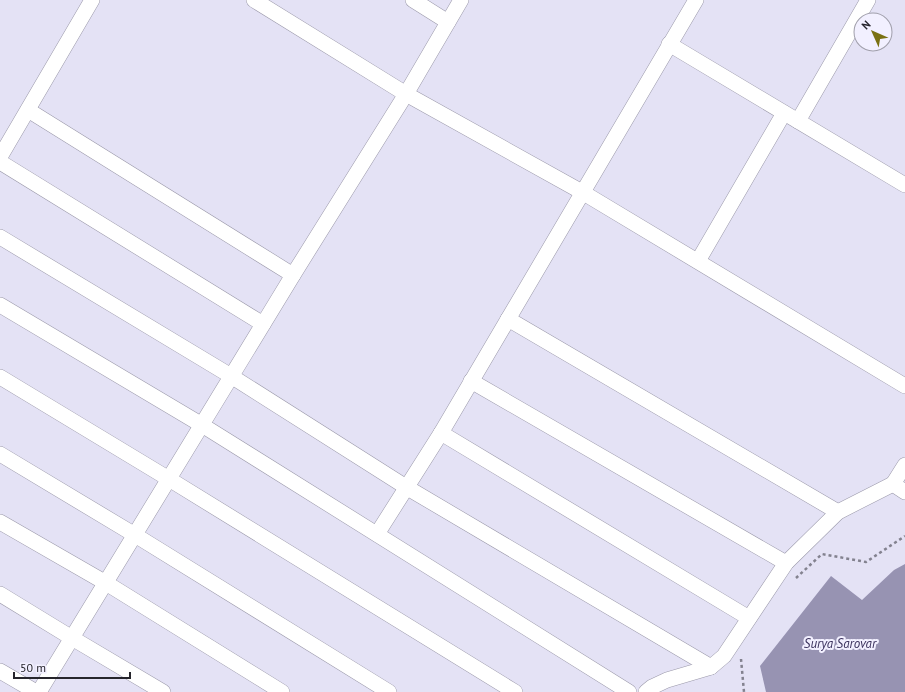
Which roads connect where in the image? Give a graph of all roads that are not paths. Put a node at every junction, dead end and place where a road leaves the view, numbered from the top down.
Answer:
1 (92, 0) edge
2 (254, 0) edge
3 (413, 0) edge
4 (461, 0) edge
5 (696, 0) edge
6 (868, 0) edge
7 (448, 22) junction
8 (669, 44) junction
9 (406, 94) junction
10 (28, 110) junction
11 (784, 113) junction
12 (798, 121) junction
13 (0, 157) edge
14 (0, 162) edge
15 (905, 185) edge
16 (582, 192) junction
17 (0, 237) edge
18 (698, 261) junction
19 (293, 275) junction
20 (0, 305) edge
21 (508, 319) junction
22 (263, 324) junction
23 (231, 376) junction
24 (0, 377) edge
25 (471, 381) junction
26 (905, 386) edge
27 (202, 425) junction
28 (441, 433) junction
29 (0, 454) edge
30 (905, 465) edge
31 (169, 479) junction
32 (406, 487) junction
33 (899, 488) edge
34 (838, 512) junction
35 (0, 522) edge
36 (377, 534) junction
37 (135, 535) junction
38 (786, 563) junction
39 (106, 583) junction
40 (0, 594) edge
41 (749, 618) junction
42 (72, 638) junction
43 (711, 667) junction
44 (0, 670) edge
45 (36, 692) edge
46 (39, 692) edge
47 (163, 692) edge
48 (282, 692) edge
49 (389, 692) edge
50 (515, 692) edge
51 (629, 692) edge
52 (646, 692) edge

1 - 10 street
2 - 9 street
3 - 7 street
4 - 7 street
5 - 8 street
6 - 12 street
7 - 9 street
8 - 11 street
8 - 16 street
9 - 16 street
9 - 19 street
10 - 13 street
10 - 19 street
11 - 12 street
11 - 18 street
12 - 15 street
14 - 22 street
16 - 18 street
16 - 21 street
17 - 23 street
18 - 26 street
19 - 22 street
20 - 27 street
21 - 25 street
21 - 34 street
22 - 23 street
23 - 27 street
23 - 32 street
24 - 31 street
25 - 28 street
25 - 38 street
27 - 31 street
27 - 36 street
28 - 32 street
28 - 41 street
29 - 37 street
30 - 33 street
31 - 37 street
31 - 50 street
32 - 36 street
32 - 43 street
33 - 34 street
34 - 38 street
35 - 39 street
36 - 51 street
37 - 39 street
37 - 49 street
38 - 41 street
39 - 42 street
39 - 48 street
40 - 42 street
41 - 43 street
42 - 46 street
42 - 47 street
43 - 52 street
44 - 45 street

